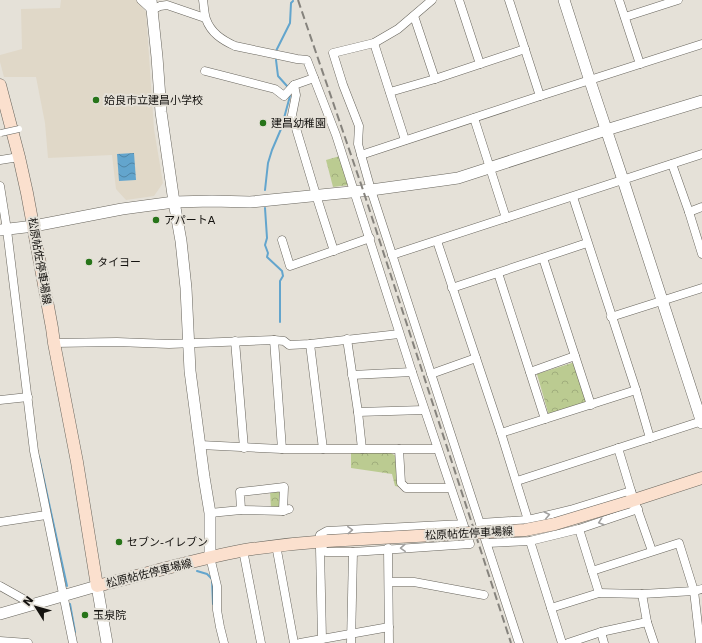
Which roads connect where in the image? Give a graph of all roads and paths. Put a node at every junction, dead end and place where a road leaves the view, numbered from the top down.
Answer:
1 (141, 0) edge
2 (203, 0) edge
3 (432, 0) edge
4 (459, 0) edge
5 (509, 0) edge
6 (564, 0) edge
7 (619, 0) edge
8 (673, 1) edge
9 (151, 5) edge
10 (414, 16) junction
11 (206, 18) junction
12 (625, 18) junction
13 (374, 43) junction
14 (702, 44) edge
15 (525, 49) junction
16 (480, 64) junction
17 (640, 64) junction
18 (205, 71) dead end
19 (314, 78) junction
20 (435, 79) junction
21 (590, 81) junction
22 (0, 85) edge
23 (294, 85) junction
24 (390, 92) junction
25 (540, 96) junction
26 (702, 101) edge
27 (474, 118) junction
28 (8, 130) edge
29 (606, 130) junction
30 (405, 140) junction
31 (702, 154) edge
32 (361, 155) junction
33 (19, 157) junction
34 (0, 160) edge
35 (672, 164) junction
36 (489, 168) junction
37 (623, 180) junction
38 (0, 186) edge
39 (371, 190) junction
40 (354, 191) junction
41 (316, 195) junction
42 (573, 197) junction
43 (174, 202) junction
44 (702, 207) edge
45 (688, 212) junction
46 (506, 218) junction
47 (34, 226) junction
48 (3, 230) edge
49 (370, 238) junction
50 (282, 240) dead end
51 (437, 240) junction
52 (587, 243) junction
53 (334, 251) junction
54 (702, 254) edge
55 (392, 255) junction
56 (543, 258) junction
57 (498, 273) junction
58 (452, 288) junction
59 (702, 288) edge
60 (662, 300) junction
61 (611, 317) junction
62 (399, 334) junction
63 (347, 339) junction
64 (274, 340) junction
65 (235, 341) junction
66 (188, 343) junction
67 (54, 344) junction
68 (310, 344) junction
69 (575, 356) junction
70 (476, 358) junction
71 (412, 372) junction
72 (530, 372) junction
73 (431, 374) junction
74 (352, 375) junction
75 (636, 390) junction
76 (28, 397) junction
77 (0, 400) edge
78 (590, 405) junction
79 (424, 410) junction
80 (358, 412) junction
81 (545, 419) junction
82 (702, 422) edge
83 (501, 433) junction
84 (650, 438) junction
85 (200, 445) junction
86 (244, 448) junction
87 (323, 448) junction
88 (618, 448) junction
89 (282, 449) junction
90 (362, 449) junction
91 (399, 449) junction
92 (438, 449) junction
93 (702, 478) edge
94 (516, 480) junction
95 (450, 488) junction
96 (633, 500) junction
97 (241, 510) junction
98 (210, 513) junction
99 (46, 515) junction
100 (528, 520) junction
101 (0, 522) edge
102 (480, 523) junction
103 (463, 524) junction
104 (579, 529) junction
105 (530, 541) junction
106 (488, 543) junction
107 (322, 544) junction
108 (276, 545) junction
109 (388, 548) junction
110 (244, 550) junction
111 (652, 551) junction
112 (353, 552) junction
113 (210, 557) junction
114 (592, 571) junction
115 (389, 582) junction
116 (0, 586) edge
117 (97, 586) junction
118 (698, 590) edge
119 (599, 593) junction
120 (642, 594) junction
121 (64, 595) junction
122 (484, 595) dead end
123 (32, 605) junction
124 (551, 608) junction
125 (0, 614) edge
126 (647, 622) junction
127 (389, 627) junction
128 (601, 632) junction
129 (351, 634) junction
130 (322, 639) junction
131 (0, 641) edge
132 (391, 642) edge
133 (28, 643) edge
134 (73, 643) edge
135 (106, 643) edge
136 (224, 643) edge
137 (261, 643) edge
138 (294, 643) edge
139 (300, 643) edge
140 (352, 643) edge
141 (520, 643) edge
142 (562, 643) edge
143 (568, 643) edge
144 (604, 643) edge
145 (654, 643) edge
146 (700, 643) edge

1 - 9 street
2 - 11 street
3 - 10 street
4 - 16 street
5 - 15 street
6 - 21 street
7 - 12 street
8 - 12 street
9 - 11 street
9 - 43 street
10 - 13 street
10 - 20 street
11 - 19 street
12 - 17 street
13 - 24 street
13 - 32 street
14 - 17 street
15 - 16 street
15 - 25 street
16 - 20 street
17 - 21 street
18 - 23 street
19 - 23 street
19 - 40 street
20 - 24 street
21 - 25 street
21 - 29 street
22 - 28 main road, 松原帖佐停車場線
23 - 41 street
24 - 30 street
25 - 27 street
26 - 29 street
27 - 30 street
27 - 36 street
28 - 33 main road, 松原帖佐停車場線
29 - 36 street
29 - 37 street
30 - 32 street
31 - 35 street
32 - 39 street
33 - 34 street
33 - 47 main road, 松原帖佐停車場線
35 - 37 street
35 - 45 street
36 - 39 street
36 - 46 street
37 - 42 street
37 - 60 street
38 - 48 street
39 - 40 street
39 - 55 street
40 - 41 street
40 - 49 street
41 - 43 street
41 - 53 street
42 - 46 street
42 - 52 street
43 - 47 street
43 - 66 street
44 - 45 street
45 - 54 street
46 - 51 street
47 - 48 street
47 - 67 main road, 松原帖佐停車場線
48 - 76 street
49 - 53 street
49 - 62 street
50 - 53 street
51 - 55 street
51 - 58 street
52 - 56 street
52 - 61 street
55 - 73 street
56 - 57 street
56 - 69 street
57 - 58 street
57 - 72 street
58 - 70 street
59 - 60 street
60 - 61 street
60 - 82 street
61 - 75 street
62 - 63 street
62 - 71 street
63 - 68 street
63 - 74 street
64 - 65 street
64 - 68 street
64 - 89 street
65 - 66 street
65 - 86 street
66 - 67 street
66 - 85 street
67 - 117 main road, 松原帖佐停車場線
68 - 87 street
69 - 72 street
69 - 78 street
70 - 73 street
70 - 83 street
71 - 74 street
71 - 79 street
72 - 81 street
73 - 102 street
74 - 80 street
75 - 78 street
75 - 84 street
76 - 77 street
76 - 99 street
78 - 81 street
79 - 80 street
79 - 92 street
80 - 90 street
81 - 83 street
82 - 84 street
83 - 94 street
84 - 88 street
85 - 86 street
85 - 98 street
86 - 89 street
87 - 89 street
87 - 90 street
88 - 94 street
88 - 96 street
90 - 91 street
91 - 92 street
91 - 95 street
92 - 95 street
93 - 96 main road, 松原帖佐停車場線
94 - 100 street
95 - 103 street
100 -> 96 street
96 -> 104 street
96 - 107 main road, 松原帖佐停車場線, bridge
96 - 111 street
97 - 97 street
97 - 98 street
98 - 113 street
99 - 101 street
99 - 121 street
100 - 102 street
102 - 106 street
107 -> 103 street
103 -> 109 street
104 - 105 street
104 - 114 street
105 - 106 street
105 - 124 street
106 - 141 street
107 - 108 main road, 松原帖佐停車場線
107 - 112 street
107 - 130 street
108 - 110 main road, 松原帖佐停車場線
108 - 138 street
109 - 112 street
109 - 115 street
110 - 113 main road, 松原帖佐停車場線
110 - 137 street
111 - 114 street
111 - 118 street
112 - 129 street
113 - 117 main road, 松原帖佐停車場線
113 - 136 street
114 - 119 street
115 - 122 street
115 - 127 street
116 - 123 street
117 - 121 street
117 - 135 street
118 - 120 street
118 - 146 street
119 - 120 street
119 - 124 street
120 - 126 street
121 - 123 street
121 - 134 street
123 - 125 street
124 - 142 street
126 - 128 street
126 - 145 street
127 - 129 street
127 - 132 street
128 - 143 street
128 - 144 street
129 - 130 street
129 - 140 street
130 - 139 street
131 - 133 street

